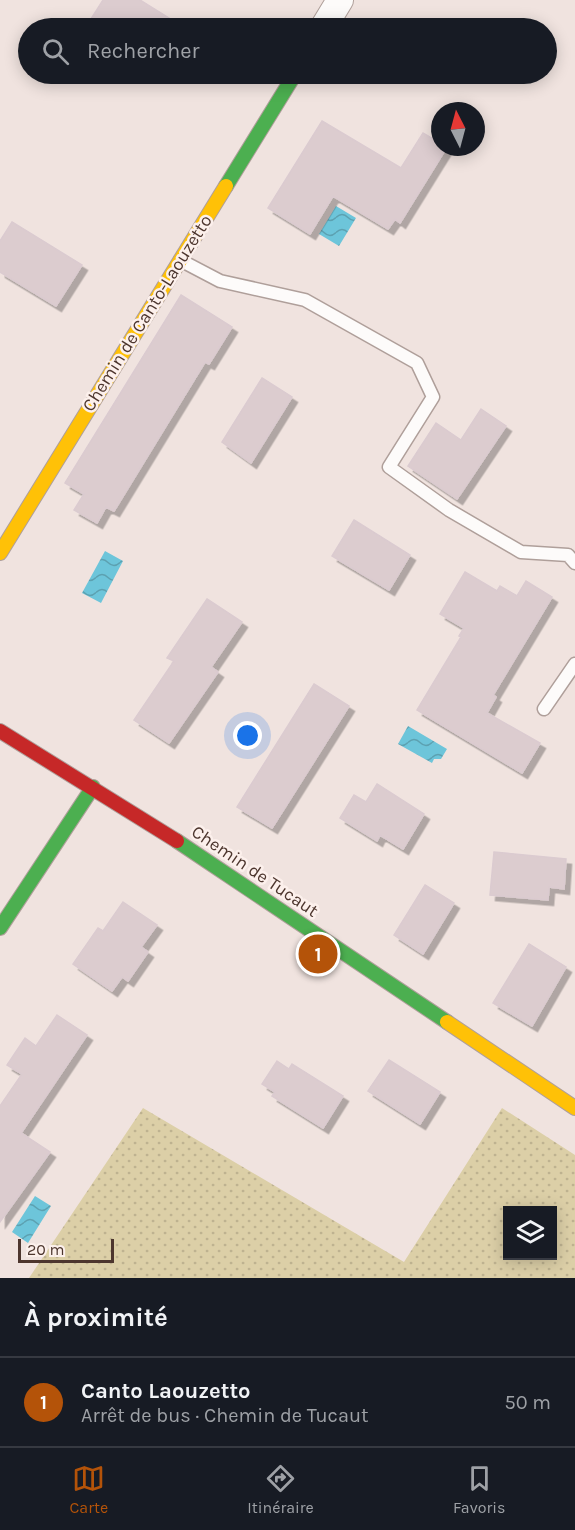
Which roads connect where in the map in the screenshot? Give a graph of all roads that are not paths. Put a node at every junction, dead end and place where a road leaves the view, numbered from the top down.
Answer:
1 (337, 1) edge
2 (328, 18) edge
3 (289, 84) edge
4 (180, 260) junction
5 (0, 553) edge
6 (575, 563) edge
7 (575, 664) edge
8 (544, 709) dead end
9 (0, 731) edge
10 (93, 787) junction
11 (0, 928) edge
12 (575, 1108) edge

1 - 2 street
3 - 4 street, Chemin de Canto-Laouzetto
4 - 5 street, Chemin de Canto-Laouzetto
4 - 6 lane
7 - 8 lane
9 - 10 street, Chemin de Tucaut
10 - 11 street
10 - 12 street, Chemin de Tucaut

